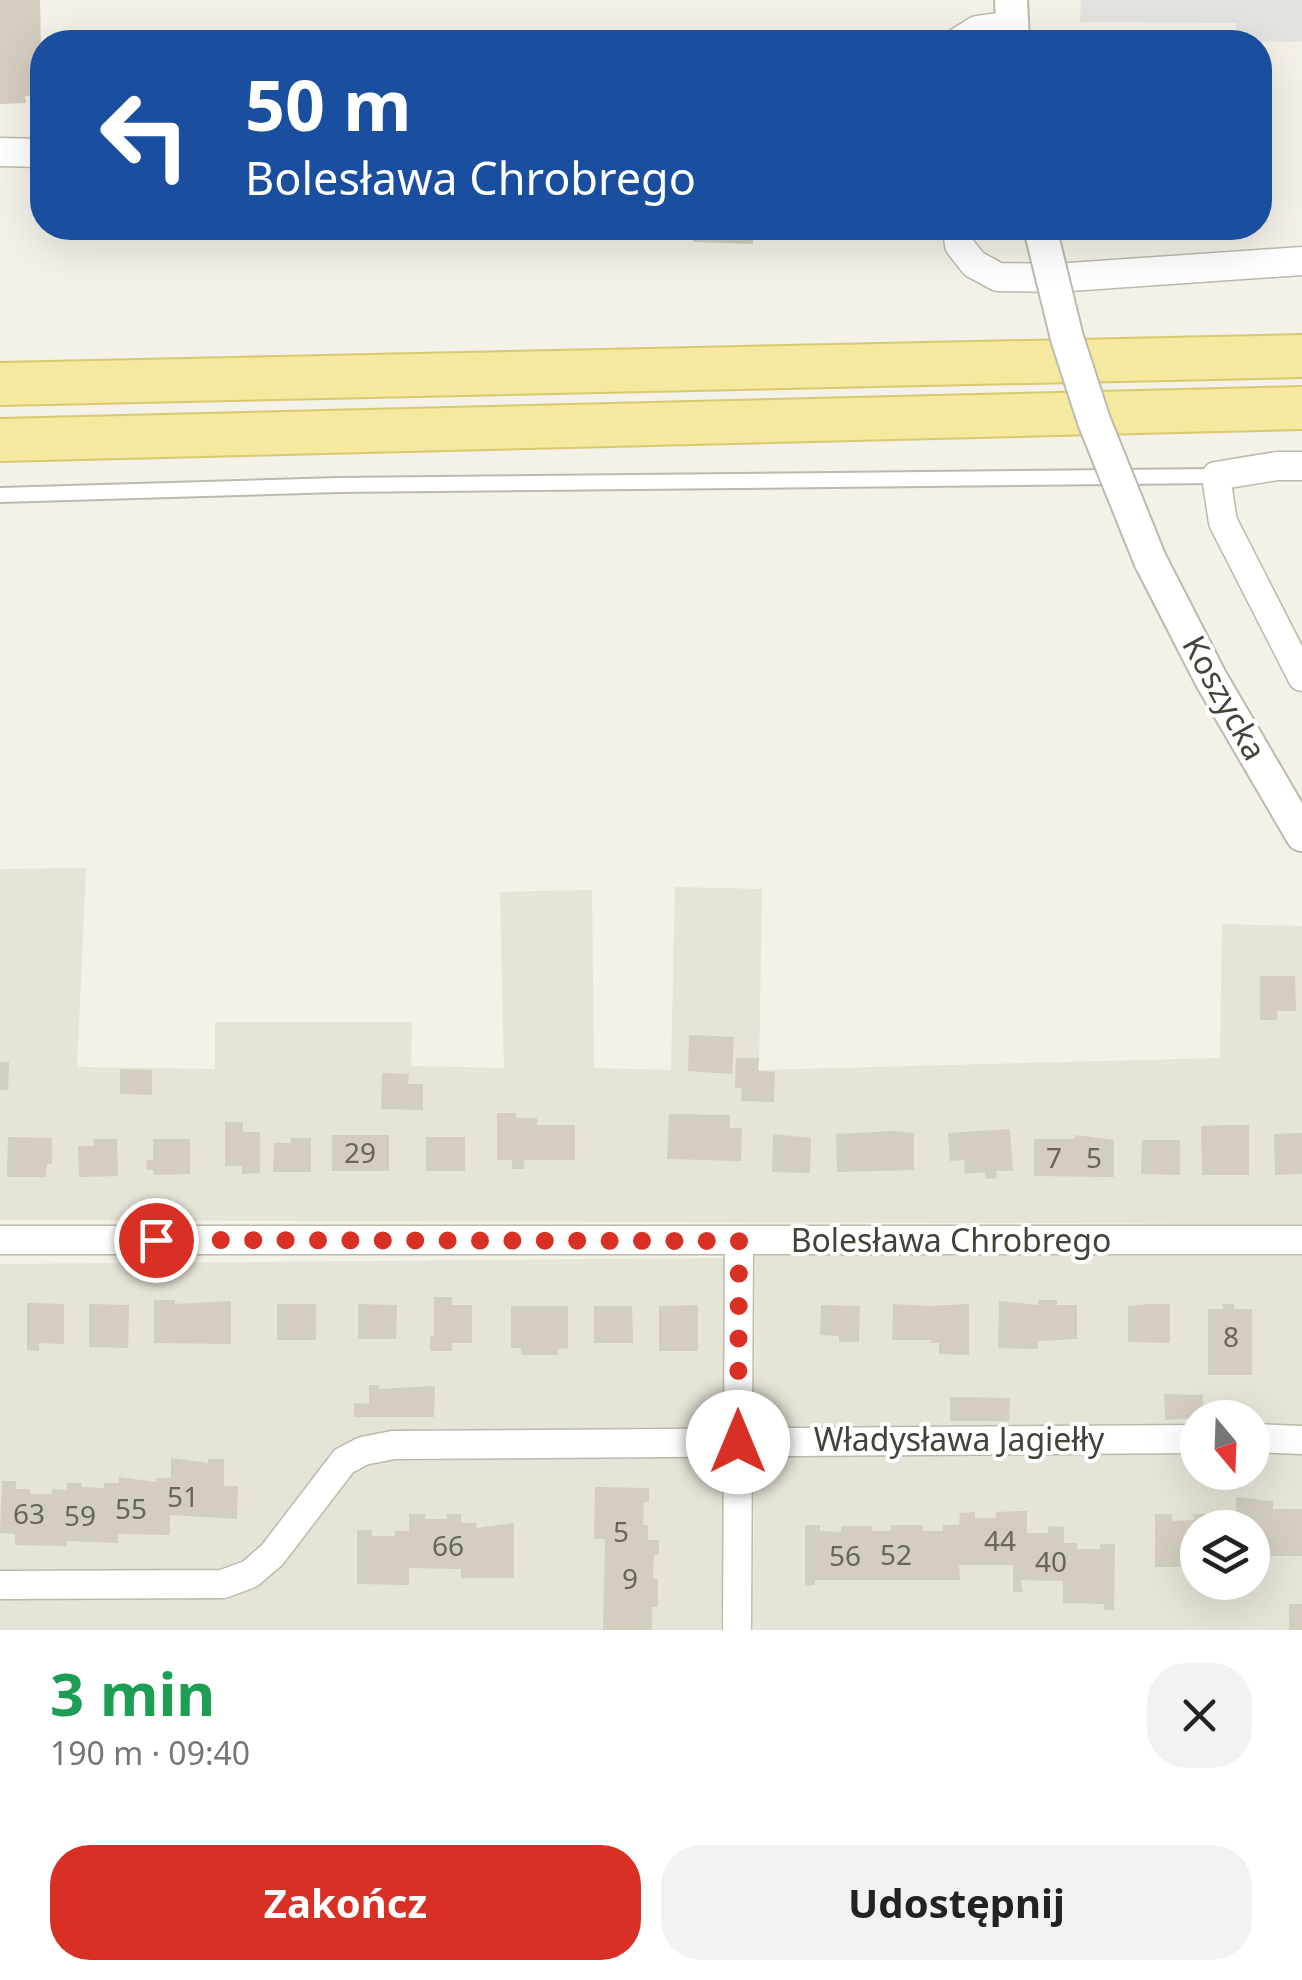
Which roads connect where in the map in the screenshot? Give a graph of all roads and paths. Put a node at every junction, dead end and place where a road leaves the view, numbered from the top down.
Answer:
1 (1012, 22) edge
2 (977, 30) edge
3 (0, 152) edge
4 (30, 152) edge
5 (958, 240) edge
6 (1043, 240) edge
7 (1302, 260) edge
8 (1302, 356) edge
9 (0, 384) edge
10 (1302, 408) edge
11 (0, 440) edge
12 (1302, 466) edge
13 (1216, 476) junction
14 (0, 495) edge
15 (1302, 677) edge
16 (1302, 835) edge
17 (0, 1240) edge
18 (1302, 1240) edge
19 (739, 1241) junction
20 (1180, 1439) edge
21 (1270, 1439) edge
22 (1302, 1440) edge
23 (738, 1442) junction
24 (0, 1584) edge
25 (737, 1630) edge

1 - 2 street
3 - 4 street
5 - 7 street
6 - 16 street, Koszycka, bridge
8 - 9 main road
10 - 11 main road
12 - 13 street
13 - 14 lane
13 - 15 street
17 - 19 street, Bolesława Chrobrego
18 - 19 street, Bolesława Chrobrego
19 - 23 street
20 - 23 street, Władysława Jagiełły
21 - 22 street
23 - 24 street, Władysława Jagiełły
23 - 25 street

